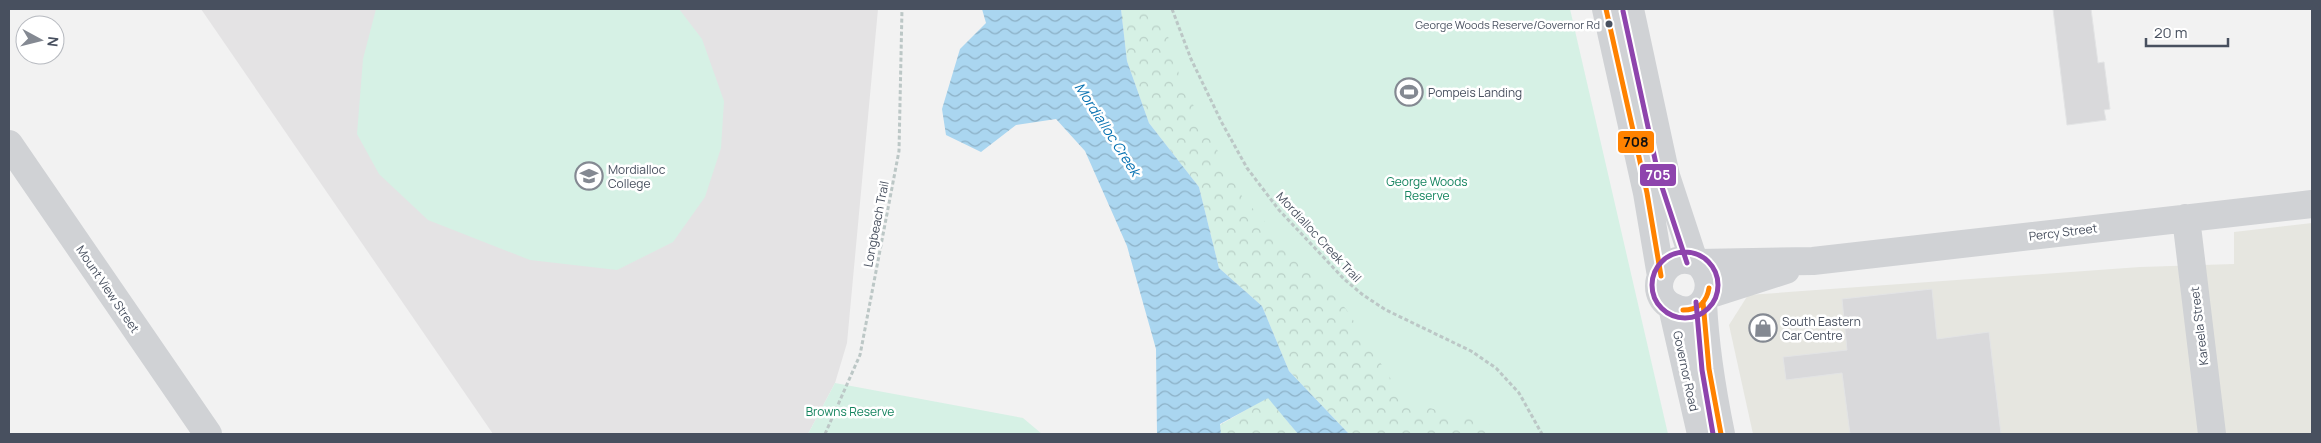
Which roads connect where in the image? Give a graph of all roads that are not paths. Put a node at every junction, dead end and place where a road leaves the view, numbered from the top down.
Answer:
1 (1606, 9) edge
2 (1630, 9) edge
3 (9, 144) edge
4 (2312, 204) edge
5 (2186, 218) junction
6 (1813, 261) junction
7 (1696, 262) junction
8 (1661, 276) junction
9 (1706, 299) junction
10 (1672, 307) junction
11 (208, 434) edge
12 (1701, 434) edge
13 (1721, 434) edge
14 (2212, 434) edge

1 - 8 street
2 - 7 street
3 - 11 street, Mount View Street
4 - 5 street, Percy Street
5 - 6 street, Percy Street
5 - 14 street, Kareela Street
6 - 7 street, Percy Street
6 - 9 street, Percy Street
7 - 8 street
7 - 9 street
8 - 10 street
9 - 10 street
9 - 13 street, Governor Road
10 - 12 street, Governor Road

